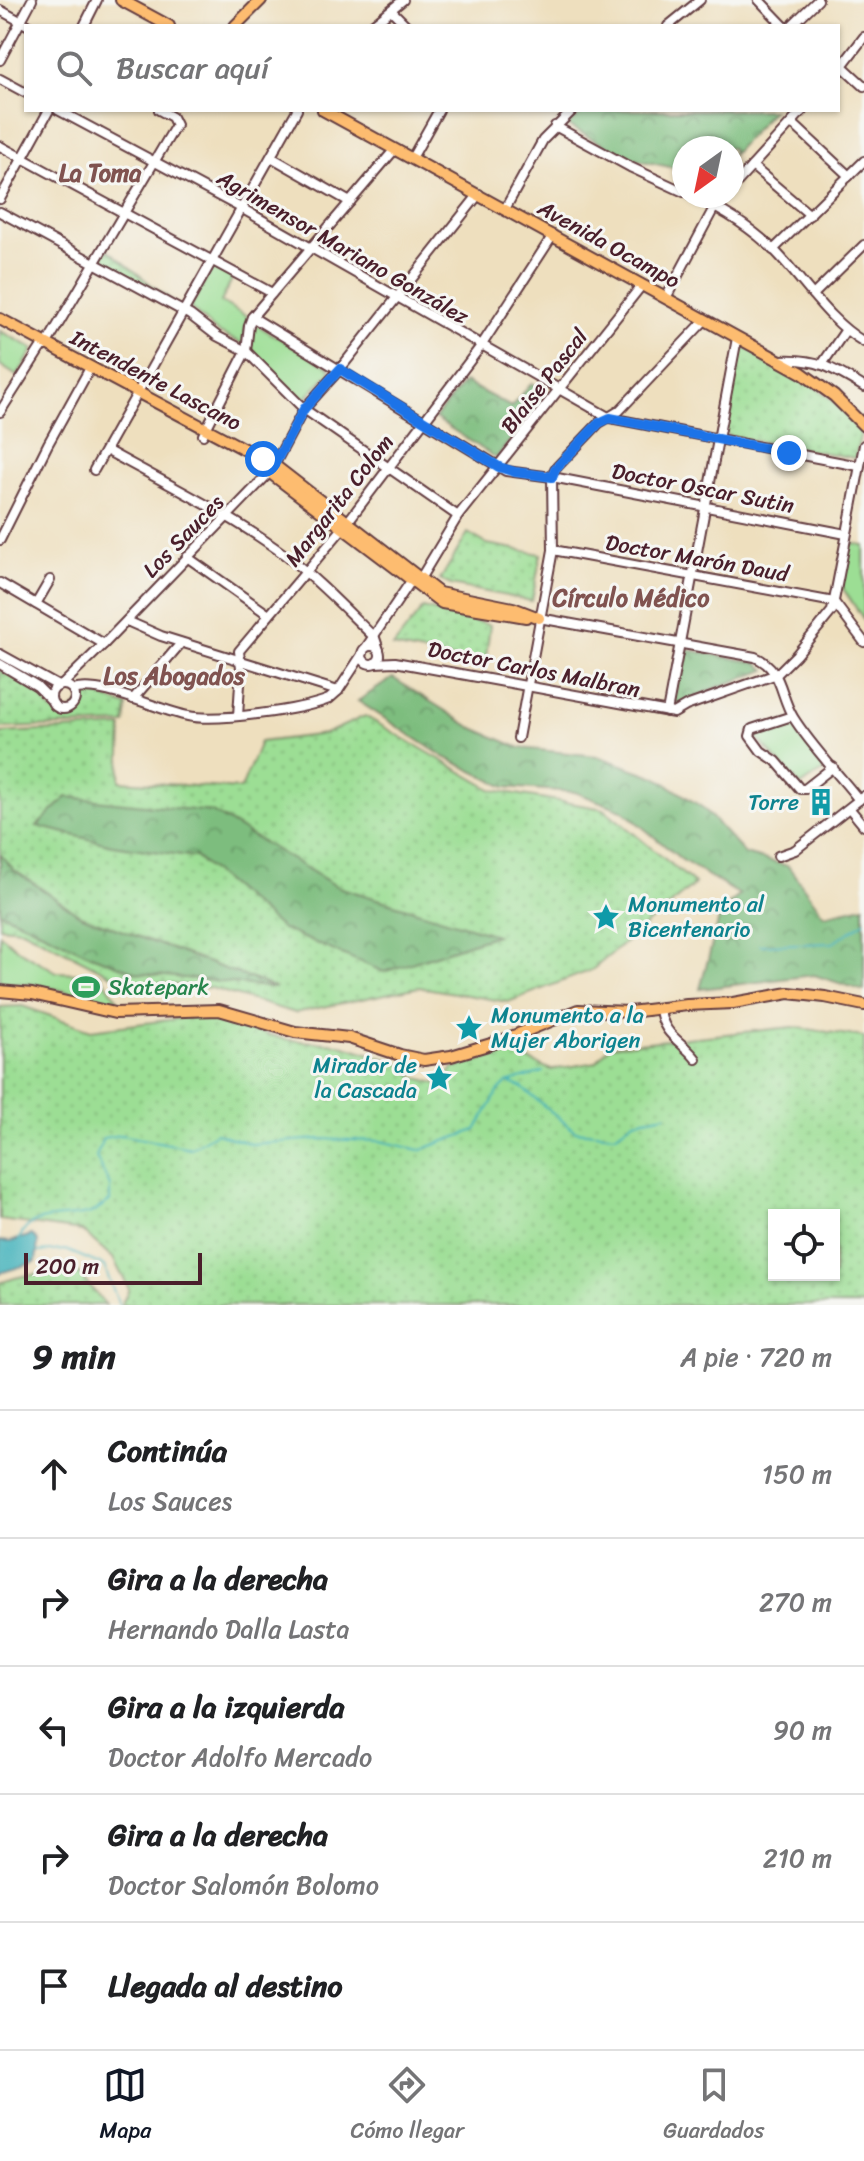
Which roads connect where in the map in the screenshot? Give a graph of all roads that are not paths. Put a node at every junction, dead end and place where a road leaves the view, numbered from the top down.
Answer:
1 (32, 0) edge
2 (97, 0) edge
3 (121, 0) edge
4 (261, 0) edge
5 (403, 0) edge
6 (700, 0) edge
7 (759, 0) edge
8 (818, 0) edge
9 (0, 10) edge
10 (392, 11) junction
11 (25, 24) edge
12 (85, 24) edge
13 (165, 24) edge
14 (237, 24) edge
15 (374, 24) edge
16 (405, 24) edge
17 (670, 24) edge
18 (782, 24) edge
19 (793, 24) edge
20 (24, 25) edge
21 (864, 37) edge
22 (0, 60) edge
23 (840, 66) edge
24 (840, 68) edge
25 (0, 79) edge
26 (864, 86) edge
27 (24, 92) edge
28 (48, 112) edge
29 (62, 112) edge
30 (162, 112) edge
31 (296, 112) edge
32 (328, 112) edge
33 (438, 112) edge
34 (571, 112) edge
35 (801, 112) edge
36 (792, 123) junction
37 (555, 126) junction
38 (0, 146) edge
39 (395, 149) junction
40 (271, 157) junction
41 (22, 158) junction
42 (412, 158) junction
43 (154, 162) junction
44 (863, 163) edge
45 (752, 166) junction
46 (744, 175) edge
47 (849, 176) junction
48 (672, 186) edge
49 (479, 194) junction
50 (0, 199) edge
51 (350, 202) junction
52 (241, 208) junction
53 (714, 208) edge
54 (718, 208) edge
55 (505, 209) junction
56 (0, 212) edge
57 (125, 213) junction
58 (810, 215) junction
59 (553, 235) junction
60 (864, 245) edge
61 (311, 248) junction
62 (773, 250) junction
63 (212, 261) junction
64 (95, 263) junction
65 (642, 285) junction
66 (272, 293) junction
67 (813, 295) junction
68 (396, 298) junction
69 (666, 298) junction
70 (184, 312) junction
71 (252, 317) junction
72 (0, 319) edge
73 (705, 320) junction
74 (0, 327) edge
75 (845, 331) junction
76 (737, 338) junction
77 (864, 342) edge
78 (481, 346) junction
79 (43, 347) junction
80 (246, 351) junction
81 (777, 360) junction
82 (808, 360) junction
83 (823, 363) junction
84 (340, 369) junction
85 (89, 371) junction
86 (802, 373) junction
87 (864, 387) edge
88 (0, 390) edge
89 (560, 390) junction
90 (10, 396) junction
91 (136, 396) junction
92 (304, 409) junction
93 (0, 412) edge
94 (610, 418) junction
95 (424, 420) junction
96 (864, 426) edge
97 (204, 432) junction
98 (719, 440) junction
99 (864, 445) edge
100 (106, 450) junction
101 (859, 466) junction
102 (499, 467) junction
103 (272, 468) junction
104 (389, 468) junction
105 (94, 470) dead end
106 (552, 477) junction
107 (706, 507) junction
108 (458, 516) junction
109 (225, 517) junction
110 (346, 525) junction
111 (846, 534) junction
112 (0, 540) edge
113 (553, 550) junction
114 (187, 557) junction
115 (306, 572) junction
116 (693, 576) junction
117 (50, 580) dead end
118 (416, 580) junction
119 (0, 583) edge
120 (834, 602) junction
121 (36, 604) junction
122 (269, 615) junction
123 (539, 618) junction
124 (127, 621) junction
125 (375, 638) junction
126 (864, 642) edge
127 (181, 643) junction
128 (104, 644) junction
129 (680, 644) junction
130 (365, 650) junction
131 (0, 654) edge
132 (376, 658) junction
133 (240, 660) junction
134 (0, 664) edge
135 (80, 667) junction
136 (352, 671) junction
137 (777, 674) junction
138 (60, 685) junction
139 (528, 686) junction
140 (91, 689) junction
141 (73, 690) junction
142 (338, 691) junction
143 (133, 699) junction
144 (51, 700) junction
145 (75, 702) junction
146 (667, 712) junction
147 (238, 716) junction
148 (792, 716) junction
149 (518, 738) dead end
150 (833, 767) junction
151 (862, 798) edge
152 (850, 809) junction
153 (864, 826) edge
154 (778, 856) dead end
155 (0, 991) edge
156 (864, 1005) edge
157 (660, 1008) junction
158 (696, 1059) dead end

1 - 11 street
2 - 12 street
3 - 13 main road
4 - 14 main road
5 - 10 street
6 - 17 street
7 - 18 street
8 - 19 street
9 - 11 street
10 - 15 street
10 - 16 street
20 - 22 street
21 - 23 street
24 - 26 street
25 - 27 street
28 - 41 street
29 - 43 street, Agrimensor Mariano González
30 - 43 street
31 - 40 street
32 - 39 main road, Avenida Ocampo
33 - 42 street
34 - 37 street
35 - 36 street
36 - 45 street
36 - 47 street
37 - 48 street
37 - 55 street
38 - 41 street
39 - 42 main road, Avenida Ocampo
39 - 51 street
40 - 51 street
40 - 52 street
41 - 50 street
41 - 57 street
42 - 49 main road, Avenida Ocampo
43 - 52 street, Agrimensor Mariano González
43 - 57 street
44 - 47 street
45 - 46 street
45 - 58 street
47 - 58 street
49 - 55 main road, Avenida Ocampo
49 - 68 street, Los Sauces
51 - 61 street
52 - 61 street, Agrimensor Mariano González
52 - 63 street
53 - 69 street
54 - 62 street
55 - 59 main road, Avenida Ocampo
56 - 64 street
57 - 63 street
57 - 64 street
58 - 62 street
59 - 65 main road, Avenida Ocampo
59 - 78 street, Margarita Colom
60 - 67 street
61 - 66 street
61 - 68 street, Agrimensor Mariano González
62 - 67 street
63 - 66 street
63 - 70 street
64 - 70 street
64 - 79 street
65 - 69 main road, Avenida Ocampo
65 - 89 street, Blaise Pascal
66 - 71 street
67 - 75 street
68 - 78 street, Agrimensor Mariano González
68 - 84 street, Los Sauces
69 - 73 main road, Avenida Ocampo
70 - 80 street
70 - 91 street
71 - 80 street
71 - 84 street
72 - 79 main road, Intendente Lascano
73 - 76 main road, Avenida Ocampo
73 - 94 street
74 - 79 main road, Intendente Lascano
75 - 77 street
75 - 83 street
76 - 81 main road, Avenida Ocampo
76 - 98 street
78 - 89 street, Agrimensor Mariano González
78 - 95 street, Margarita Colom
79 - 85 main road, Intendente Lascano
79 - 90 street
80 - 92 street
80 - 97 street
81 - 82 street
81 - 86 main road, Avenida Ocampo
82 - 83 street
82 - 86 street
83 - 87 street
84 - 92 street, Los Sauces
84 - 95 street
85 - 91 main road, Intendente Lascano
85 - 112 street
86 - 96 main road, Avenida Ocampo
88 - 90 street
89 - 94 street, Agrimensor Mariano González
89 - 102 street, Blaise Pascal
90 - 93 street
91 - 97 main road, Intendente Lascano
91 - 100 street
92 - 103 street, Los Sauces
92 - 104 street
94 - 98 street, Agrimensor Mariano González
94 - 106 street
95 - 102 street
95 - 104 street, Margarita Colom
97 - 103 main road, Intendente Lascano
98 - 101 street, Agrimensor Mariano González
98 - 107 street
99 - 101 street
100 - 105 street
100 - 109 street
101 - 111 street
102 - 106 street, Doctor Oscar Sutin
102 - 108 street, Blaise Pascal
103 - 109 street, Los Sauces
103 - 110 main road, Intendente Lascano
104 - 108 street
104 - 110 street, Margarita Colom
106 - 107 street, Doctor Oscar Sutin
106 - 113 street
107 - 111 street, Doctor Oscar Sutin
107 - 116 street
108 - 118 street, Blaise Pascal
109 - 114 street, Los Sauces
109 - 115 street
110 - 115 street, Margarita Colom
110 - 118 main road, Intendente Lascano
111 - 120 street
113 - 116 street, Doctor Marón Daud
113 - 123 street
114 - 122 street
114 - 124 street, Los Sauces
115 - 122 street, Margarita Colom
115 - 125 street
116 - 120 street, Doctor Marón Daud
116 - 129 street
117 - 121 street
118 - 123 main road, Intendente Lascano
118 - 125 street, Blaise Pascal
119 - 121 street
120 - 126 street
120 - 137 street
121 - 128 street
122 - 133 street, Margarita Colom
123 - 129 street
123 - 139 street
124 - 127 street
124 - 128 street, Los Sauces
125 - 130 street
125 - 132 street
127 - 133 street
127 - 143 street
128 - 135 street, Los Sauces
129 - 137 street
129 - 146 street
130 - 132 street
130 - 132 street
130 - 136 street
131 - 138 street
132 - 136 street
132 - 139 street, Doctor Carlos Malbran
133 - 142 street
133 - 147 street, Margarita Colom
134 - 144 street
135 - 138 street, Los Sauces
135 - 141 street, Los Sauces
136 - 142 street
137 - 146 street
137 - 148 street
138 - 141 street
138 - 144 street
139 - 146 street, Doctor Carlos Malbran
139 - 149 street
140 - 141 street
140 - 143 street
140 - 145 street
141 - 145 street
142 - 147 street
143 - 147 street
144 - 145 street
148 - 150 street
148 - 150 street
150 - 151 street
151 - 152 street
152 - 153 street
152 - 154 street
155 - 157 main road
156 - 157 main road
157 - 158 street

